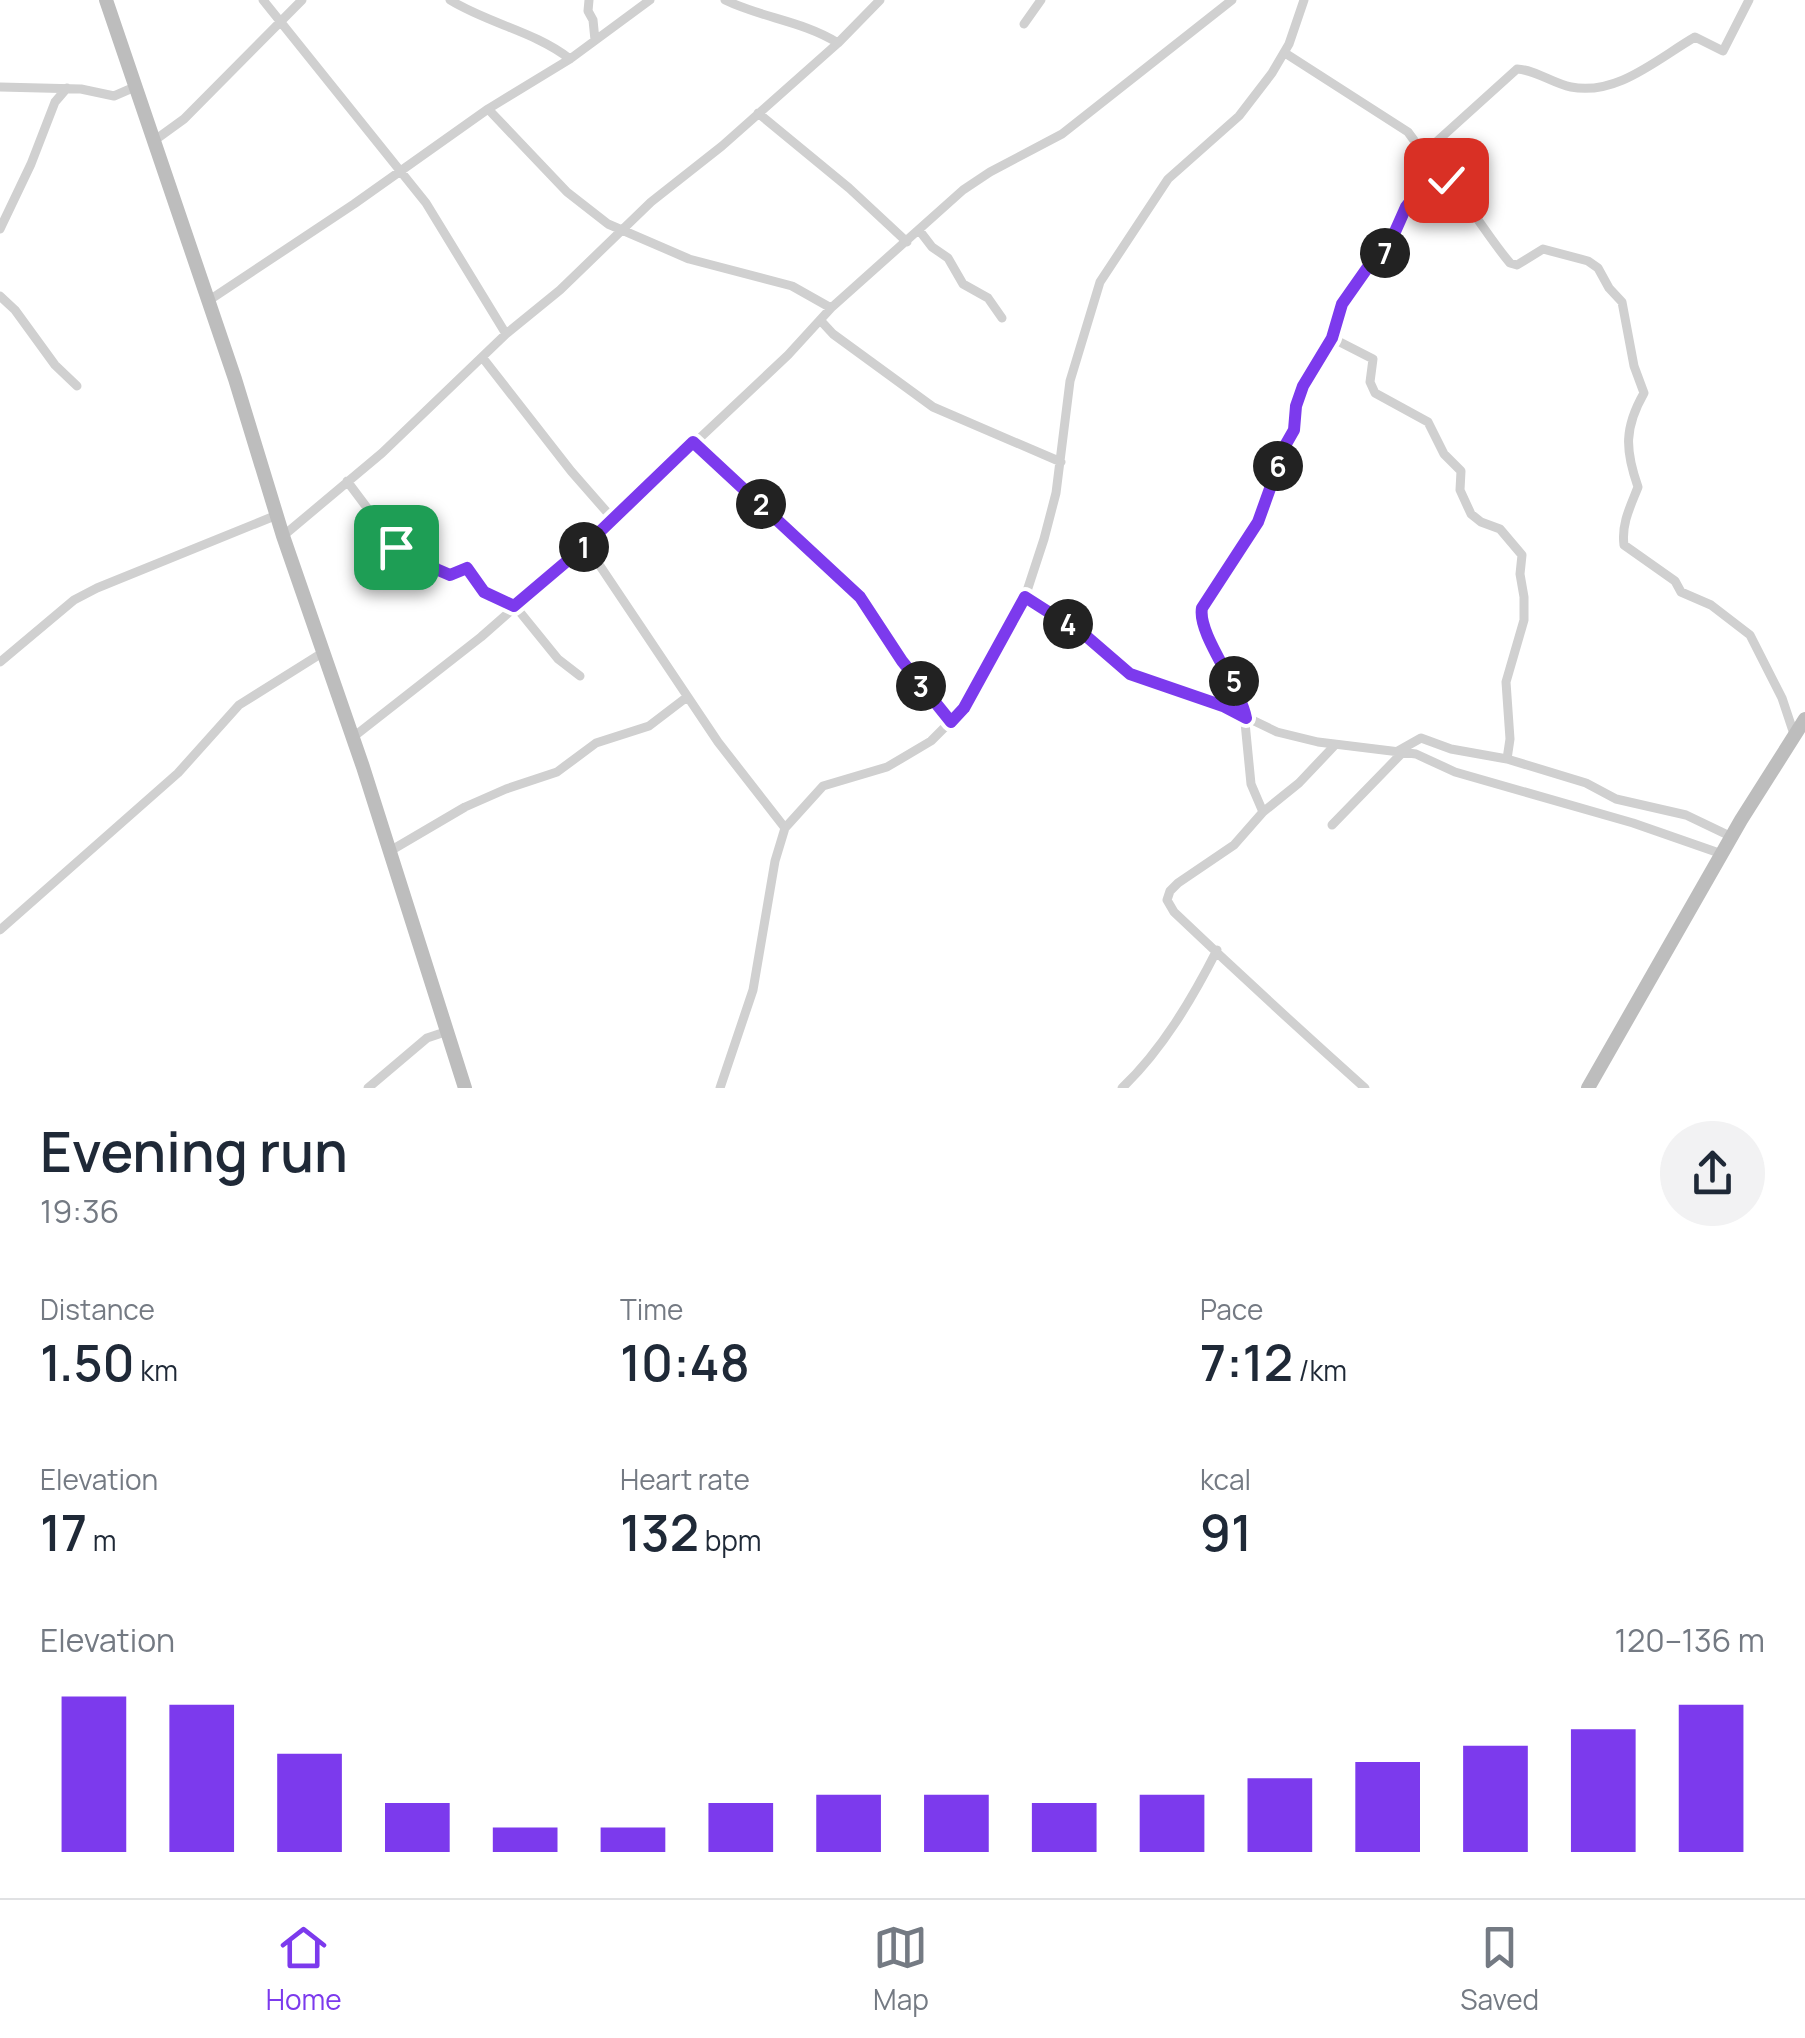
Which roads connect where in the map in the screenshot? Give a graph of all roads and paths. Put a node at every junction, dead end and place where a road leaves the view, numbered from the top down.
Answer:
1 (106, 0) edge
2 (263, 0) edge
3 (302, 0) edge
4 (450, 0) edge
5 (590, 0) edge
6 (650, 0) edge
7 (725, 0) edge
8 (880, 0) edge
9 (1041, 0) edge
10 (1232, 0) edge
11 (1304, 0) edge
12 (1749, 0) edge
13 (280, 22) junction
14 (1024, 24) dead end
15 (595, 40) junction
16 (838, 43) junction
17 (1285, 53) junction
18 (570, 59) junction
19 (136, 86) junction
20 (0, 87) edge
21 (67, 88) junction
22 (488, 109) junction
23 (758, 113) junction
24 (155, 140) junction
25 (1424, 153) junction
26 (1430, 168) junction
27 (399, 171) junction
28 (0, 229) edge
29 (919, 230) junction
30 (620, 231) junction
31 (907, 242) junction
32 (0, 296) edge
33 (208, 302) junction
34 (831, 308) junction
35 (1002, 318) dead end
36 (821, 321) junction
37 (506, 334) junction
38 (1332, 338) junction
39 (482, 357) junction
40 (77, 386) dead end
41 (693, 442) junction
42 (1060, 462) junction
43 (347, 481) junction
44 (277, 515) junction
45 (613, 519) junction
46 (283, 536) junction
47 (586, 545) junction
48 (1025, 597) junction
49 (514, 606) junction
50 (322, 653) junction
51 (0, 662) edge
52 (580, 676) dead end
53 (687, 697) junction
54 (1246, 718) junction
55 (1805, 719) edge
56 (951, 722) junction
57 (1794, 734) junction
58 (352, 738) junction
59 (1335, 745) junction
60 (1399, 752) junction
61 (1507, 759) junction
62 (1263, 812) junction
63 (1332, 824) dead end
64 (785, 828) junction
65 (1732, 837) junction
66 (390, 851) junction
67 (1722, 854) junction
68 (0, 930) edge
69 (1217, 950) junction
70 (445, 1032) junction
71 (368, 1088) edge
72 (465, 1088) edge
73 (720, 1088) edge
74 (1122, 1088) edge
75 (1365, 1088) edge
76 (1590, 1088) edge

1 - 19 main road
2 - 13 street
3 - 13 street
4 - 18 street
5 - 15 street
6 - 15 street
7 - 16 street
8 - 16 street
9 - 14 street
10 - 29 street
11 - 17 street
12 - 25 street
13 - 24 street
13 - 27 street
15 - 18 street
16 - 23 street
17 - 25 street
17 - 42 street
18 - 22 street
19 - 21 street
19 - 24 main road
20 - 21 street
21 - 28 street
22 - 27 street
22 - 30 street
23 - 30 street
23 - 31 street
24 - 33 main road
25 - 26 street
26 - 38 street
26 - 57 street
27 - 33 street
27 - 37 street
29 - 31 street
29 - 35 street
30 - 34 street
30 - 37 street
31 - 34 street
32 - 40 street
33 - 44 main road
34 - 36 street
36 - 41 street
36 - 42 street
37 - 39 street
38 - 54 street
38 - 61 street
39 - 43 street
39 - 45 street
41 - 45 street
41 - 56 street
42 - 48 street
43 - 46 street
43 - 49 street
44 - 46 main road
44 - 51 street
45 - 47 street
46 - 50 main road
47 - 49 street
47 - 53 street
48 - 54 street
48 - 56 street
49 - 52 street
49 - 58 street
50 - 58 main road
50 - 68 street
53 - 64 street
53 - 66 street
54 - 59 street
54 - 62 street
55 - 57 main road
56 - 64 street
57 - 65 main road
58 - 66 main road
59 - 60 street
59 - 62 street
60 - 61 street
60 - 63 street
60 - 67 street
61 - 65 street
62 - 69 street
64 - 73 street
65 - 67 main road
66 - 70 main road
67 - 76 main road
69 - 74 street
69 - 75 street
70 - 71 street
70 - 72 main road

